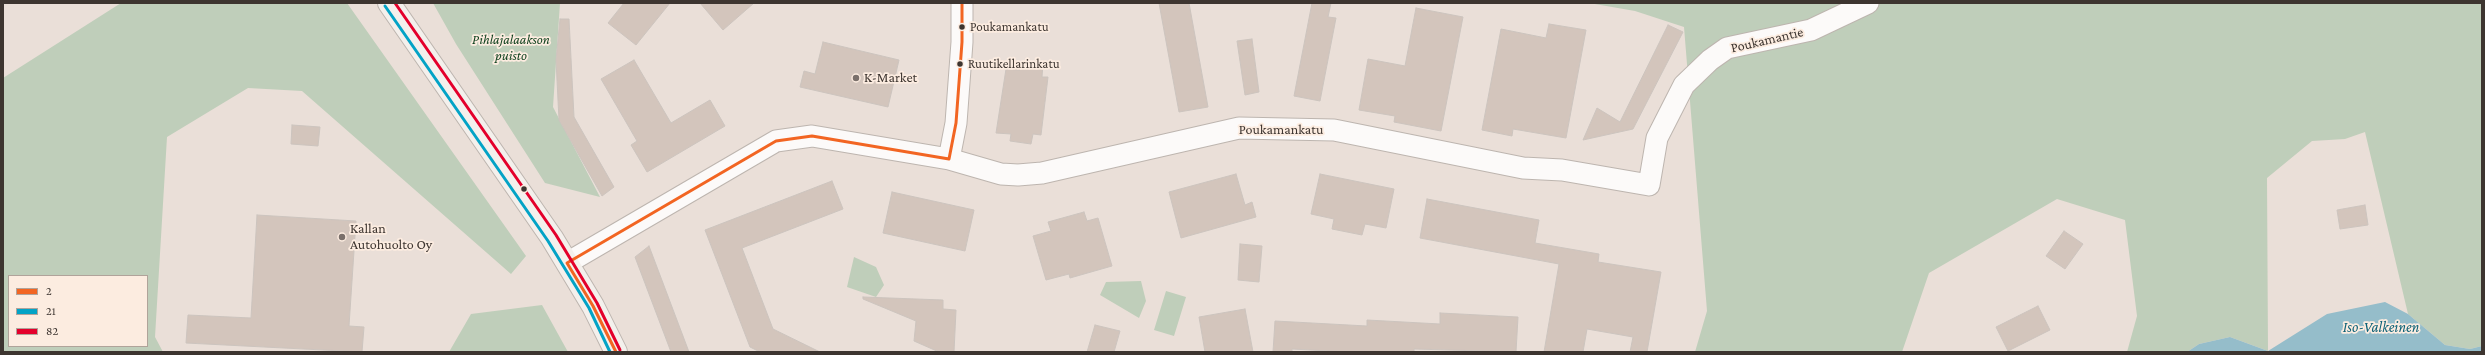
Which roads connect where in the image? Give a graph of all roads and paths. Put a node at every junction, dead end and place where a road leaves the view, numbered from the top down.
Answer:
1 (389, 3) edge
2 (962, 3) edge
3 (1868, 3) edge
4 (949, 159) junction
5 (1649, 185) joint
6 (567, 263) junction
7 (616, 352) edge

1 - 6 main road
2 - 4 street
3 - 5 street, Poukamantie
4 - 5 street, Poukamankatu
4 - 6 street, Poukamankatu
6 - 7 main road

